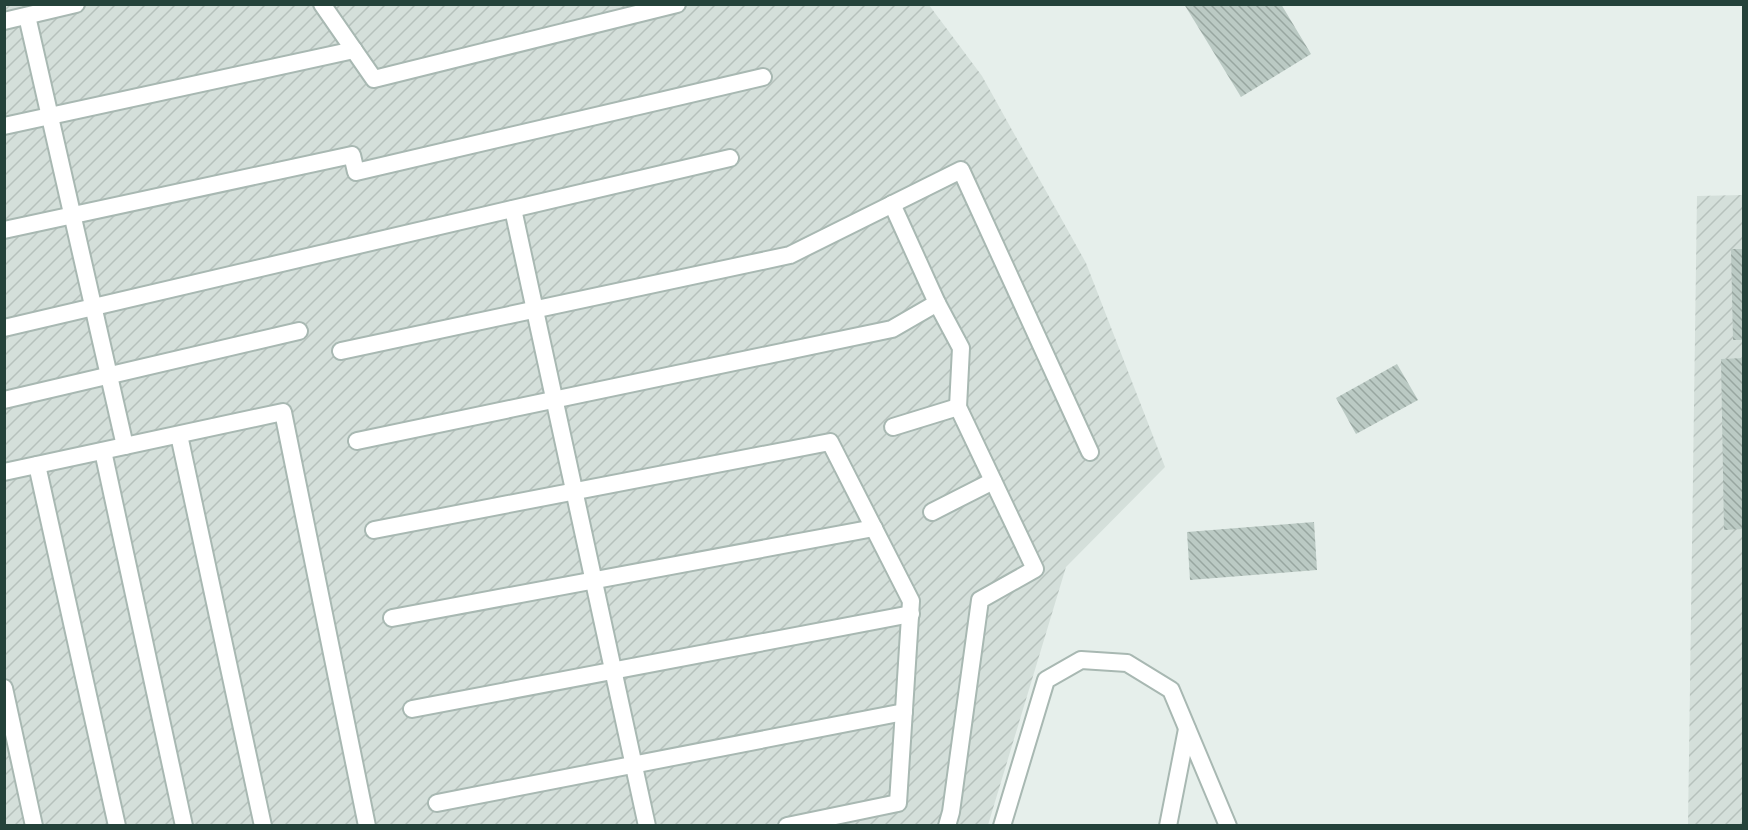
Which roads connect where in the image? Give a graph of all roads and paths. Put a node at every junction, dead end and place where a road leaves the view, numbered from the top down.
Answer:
1 (75, 4) edge
2 (322, 4) edge
3 (677, 4) edge
4 (27, 16) junction
5 (4, 21) edge
6 (354, 50) junction
7 (764, 77) dead end
8 (50, 116) junction
9 (4, 126) edge
10 (730, 158) dead end
11 (892, 204) junction
12 (513, 209) junction
13 (72, 216) junction
14 (4, 230) edge
15 (937, 303) junction
16 (93, 307) junction
17 (534, 310) junction
18 (4, 328) edge
19 (299, 331) dead end
20 (340, 351) dead end
21 (109, 376) junction
22 (554, 399) junction
23 (4, 400) edge
24 (958, 407) junction
25 (893, 427) dead end
26 (179, 435) junction
27 (357, 441) dead end
28 (125, 446) junction
29 (103, 451) junction
30 (1090, 452) dead end
31 (36, 465) junction
32 (4, 472) edge
33 (993, 481) junction
34 (574, 492) junction
35 (932, 512) dead end
36 (874, 528) junction
37 (374, 530) dead end
38 (593, 580) junction
39 (911, 614) junction
40 (392, 618) dead end
41 (613, 671) junction
42 (4, 688) edge
43 (412, 710) dead end
44 (904, 712) junction
45 (1187, 729) junction
46 (633, 764) junction
47 (437, 802) dead end
48 (34, 825) edge
49 (117, 825) edge
50 (184, 825) edge
51 (263, 825) edge
52 (367, 825) edge
53 (647, 825) edge
54 (787, 825) edge
55 (947, 825) edge
56 (1002, 825) edge
57 (1168, 825) edge
58 (1228, 825) edge

1 - 4 lane
2 - 6 lane
3 - 6 lane
4 - 5 lane
4 - 8 lane
6 - 8 lane
7 - 13 lane
8 - 9 lane
8 - 13 lane
10 - 12 lane
11 - 15 lane
11 - 17 lane
11 - 30 lane
12 - 16 lane
12 - 17 lane
13 - 14 lane
13 - 16 lane
15 - 22 lane
15 - 24 lane
16 - 18 lane
16 - 21 lane
17 - 20 lane
17 - 22 lane
19 - 21 lane
21 - 23 lane
21 - 28 lane
22 - 27 lane
22 - 34 lane
24 - 25 lane
24 - 33 lane
26 - 28 lane
26 - 51 lane
26 - 52 lane
28 - 29 lane
29 - 31 lane
29 - 50 lane
31 - 32 lane
31 - 49 lane
33 - 35 lane
33 - 55 lane
34 - 36 lane
34 - 37 lane
34 - 38 lane
36 - 38 lane
36 - 39 lane
38 - 40 lane
38 - 41 lane
39 - 41 lane
39 - 44 lane
41 - 43 lane
41 - 46 lane
42 - 48 lane
44 - 46 lane
44 - 54 lane
45 - 56 lane
45 - 57 lane
45 - 58 lane
46 - 47 lane
46 - 53 lane

